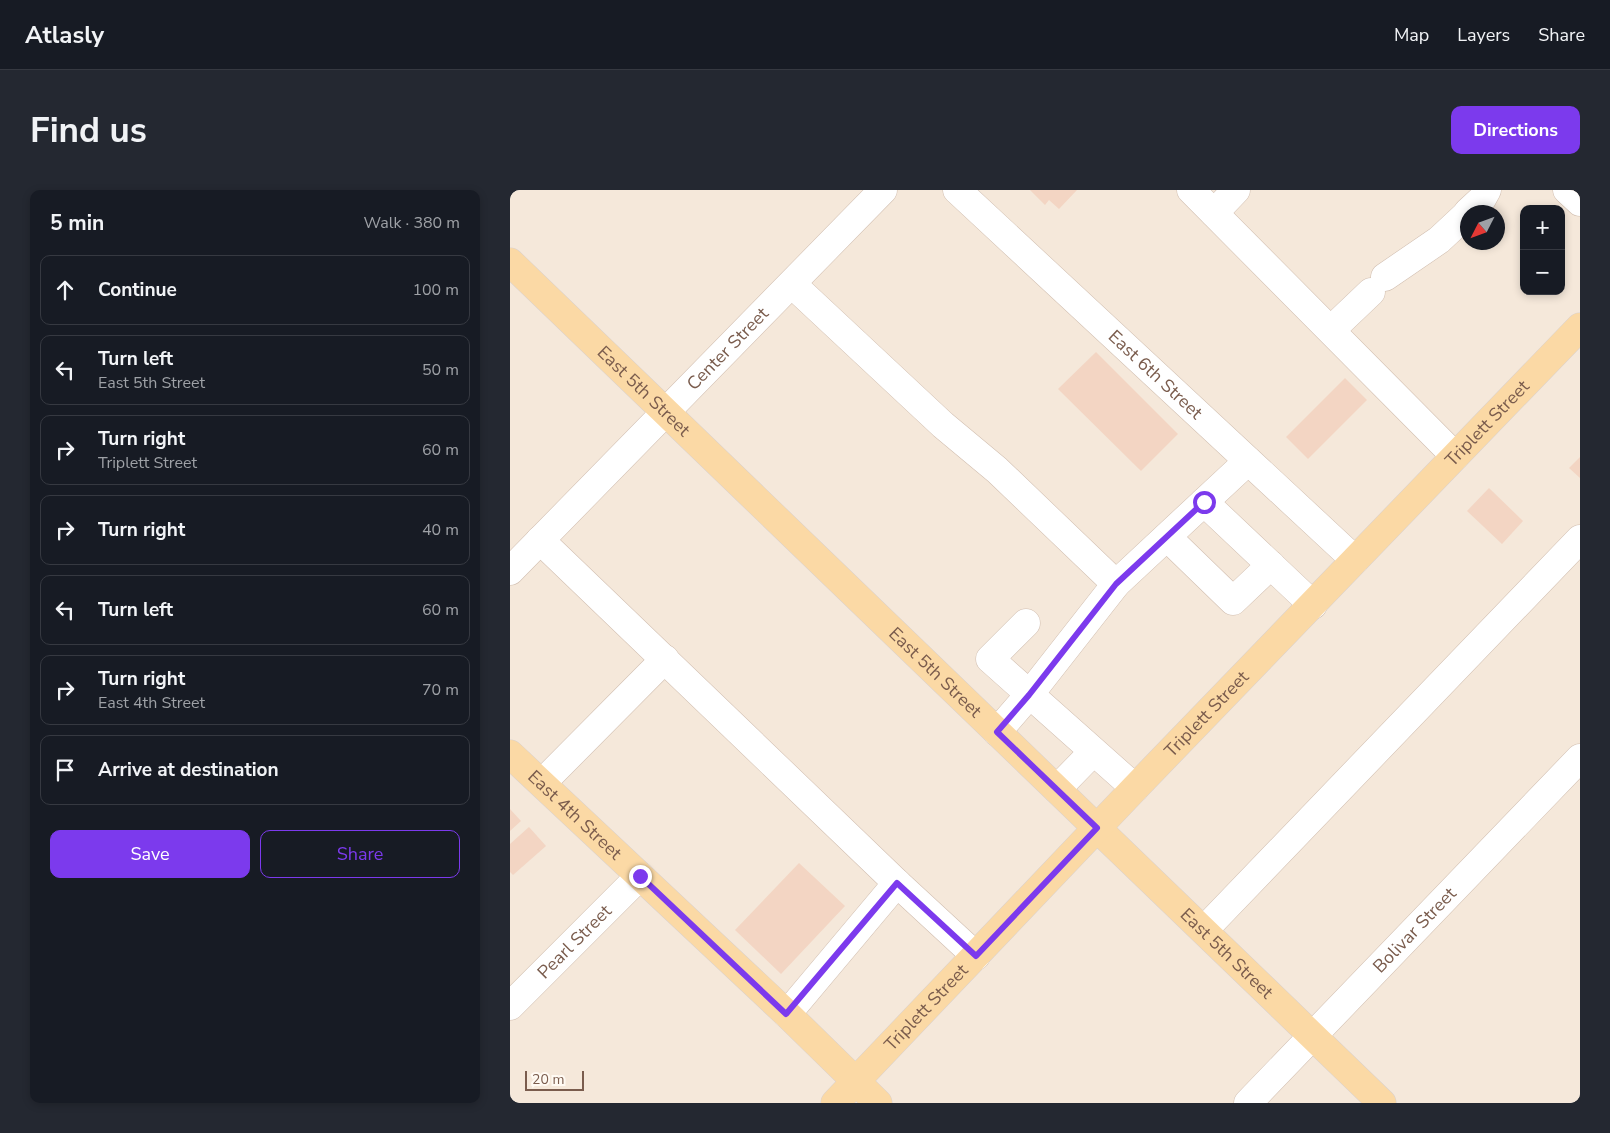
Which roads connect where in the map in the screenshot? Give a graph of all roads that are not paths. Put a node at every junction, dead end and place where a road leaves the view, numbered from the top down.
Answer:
1 (883, 190) edge
2 (957, 190) edge
3 (1191, 190) edge
4 (1236, 190) edge
5 (1487, 190) edge
6 (1567, 190) edge
7 (1580, 202) edge
8 (1476, 205) edge
9 (1214, 213) junction
10 (1460, 220) edge
11 (510, 262) edge
12 (792, 284) junction
13 (1580, 327) edge
14 (1331, 330) junction
15 (665, 411) junction
16 (1456, 456) junction
17 (1248, 461) junction
18 (1204, 502) junction
19 (1166, 537) junction
20 (1580, 539) edge
21 (540, 540) junction
22 (1355, 560) junction
23 (1271, 565) junction
24 (510, 571) edge
25 (1116, 584) junction
26 (1313, 604) junction
27 (1026, 623) dead end
28 (665, 659) junction
29 (1029, 695) junction
30 (997, 732) junction
31 (1093, 752) junction
32 (510, 754) edge
33 (1580, 758) edge
34 (542, 784) junction
35 (1134, 788) junction
36 (1057, 789) junction
37 (1097, 828) junction
38 (640, 876) junction
39 (897, 883) junction
40 (1204, 930) junction
41 (976, 956) junction
42 (510, 1006) edge
43 (786, 1014) junction
44 (1313, 1036) junction
45 (856, 1082) junction
46 (835, 1103) edge
47 (878, 1103) edge
48 (1248, 1103) edge
49 (1382, 1103) edge

1 - 12 street, Center Street
2 - 17 street, East 6th Street
3 - 9 street
4 - 9 street
5 - 8 street
6 - 7 street
9 - 14 street
10 - 14 street
11 - 15 main road, East 5th Street
12 - 15 street, Center Street
12 - 25 street
13 - 16 main road, Triplett Street
14 - 16 street
15 - 21 street, Center Street
15 - 30 main road, East 5th Street
16 - 22 main road, Triplett Street
17 - 18 street
17 - 22 street, East 6th Street
18 - 19 street
18 - 23 street
19 - 23 street
19 - 25 street
20 - 40 street
21 - 24 street, Center Street
21 - 28 street
22 - 26 main road, Triplett Street
23 - 26 street
25 - 29 street
26 - 35 main road, Triplett Street
27 - 29 street
28 - 34 street
28 - 39 street
29 - 30 street
29 - 31 street
30 - 36 main road, East 5th Street
31 - 35 street
31 - 36 street
32 - 34 main road, East 4th Street
33 - 44 street, Bolivar Street
34 - 38 main road, East 4th Street
35 - 37 main road, Triplett Street
36 - 37 main road, East 5th Street
37 - 40 main road, East 5th Street
37 - 41 main road, Triplett Street
38 - 42 street, Pearl Street
38 - 43 main road, East 4th Street
39 - 41 street
39 - 43 street
40 - 44 main road, East 5th Street
41 - 45 main road, Triplett Street
43 - 45 main road, East 4th Street
44 - 48 street, Bolivar Street
44 - 49 main road, East 5th Street
45 - 46 main road, Triplett Street
45 - 47 main road, East 4th Street

